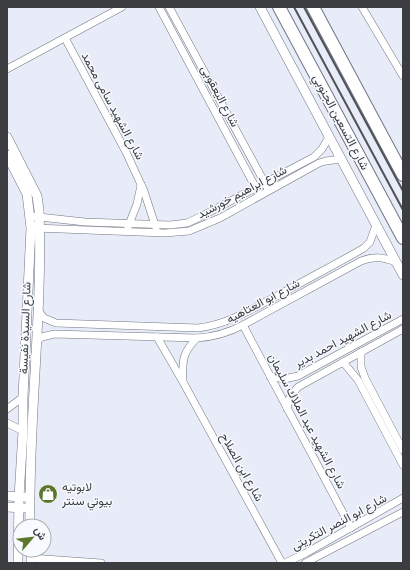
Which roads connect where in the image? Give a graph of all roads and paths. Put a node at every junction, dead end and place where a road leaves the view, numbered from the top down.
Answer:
1 (122, 7) edge
2 (159, 7) edge
3 (169, 7) edge
4 (260, 7) edge
5 (278, 7) edge
6 (313, 7) edge
7 (362, 7) edge
8 (65, 38) junction
9 (7, 69) edge
10 (403, 76) edge
11 (7, 137) edge
12 (329, 137) junction
13 (7, 155) edge
14 (341, 160) junction
15 (403, 175) edge
16 (264, 183) junction
17 (141, 185) junction
18 (256, 188) junction
19 (269, 191) junction
20 (260, 196) junction
21 (397, 216) edge
22 (35, 217) junction
23 (187, 223) junction
24 (155, 224) junction
25 (376, 224) junction
26 (128, 227) junction
27 (35, 228) junction
28 (189, 230) junction
29 (156, 232) junction
30 (403, 238) edge
31 (396, 262) junction
32 (403, 275) edge
33 (38, 310) junction
34 (403, 319) edge
35 (242, 325) junction
36 (403, 329) edge
37 (157, 337) junction
38 (197, 338) junction
39 (37, 341) junction
40 (361, 352) junction
41 (343, 362) junction
42 (270, 376) junction
43 (183, 382) junction
44 (23, 398) junction
45 (287, 408) junction
46 (7, 409) edge
47 (7, 423) edge
48 (23, 431) junction
49 (403, 450) edge
50 (403, 465) edge
51 (7, 496) edge
52 (19, 497) junction
53 (30, 497) junction
54 (403, 498) edge
55 (7, 507) edge
56 (19, 508) junction
57 (30, 508) junction
58 (403, 512) edge
59 (30, 518) edge
60 (351, 528) junction
61 (43, 558) edge
62 (18, 563) edge
63 (101, 563) edge
64 (282, 563) edge
65 (285, 563) edge
66 (305, 563) edge

1 - 8 street
2 - 18 street, شارع اليعقوبى
3 - 16 street, شارع اليعقوبى
4 - 12 street
5 - 21 highway, شارع التسعين الجنوبي
6 - 15 highway
7 - 10 street
8 - 9 street
8 - 17 street, شارع الشهيد سامى محمد
11 - 22 street, شارع السيدة نفيسة
12 - 14 street
12 - 16 street, شارع ابراهيم خورشيد
13 - 22 street, شارع السيدة نفيسة
14 - 19 street, شارع ابراهيم خورشيد
14 - 25 street
16 - 18 street, شارع ابراهيم خورشيد
16 - 19 street, شارع اليعقوبى
17 - 24 street, شارع الشهيد سامى محمد
17 - 26 street
18 - 20 street, شارع اليعقوبى
18 - 23 street, شارع ابراهيم خورشيد
19 - 20 street, شارع ابراهيم خورشيد
20 - 28 street, شارع ابراهيم خورشيد
21 - 30 highway, شارع التسعين الجنوبي
22 - 26 street, شارع ابراهيم خورشيد
22 - 27 street, شارع السيدة نفيسة
23 - 24 street, شارع ابراهيم خورشيد
23 - 28 street
24 - 26 street, شارع ابراهيم خورشيد
24 - 29 street, شارع الشهيد سامى محمد
25 - 31 street
25 - 33 street, شارع ابو العتاهيه
26 - 27 street, شارع ابراهيم خورشيد
26 - 29 street, شارع ابراهيم خورشيد
27 - 33 street, شارع السيدة نفيسة
27 - 44 street, شارع السيدة نفيسة
28 - 29 street, شارع ابراهيم خورشيد
31 - 32 street
31 - 35 street, شارع ابو العتاهيه
33 - 39 street, شارع السيدة نفيسة
34 - 42 street, شارع الشهيد احمد بدير
35 - 38 street, شارع ابو العتاهيه
35 - 42 street, شارع الشهيد عبد الملاك سليمان
36 - 40 street, شارع الشهيد احمد بدير
37 - 38 street, شارع ابو العتاهيه
37 - 39 street, شارع ابو العتاهيه
37 - 43 street, شارع ابن الصلاح
38 - 43 street, شارع ابن الصلاح
39 - 53 street, شارع السيدة نفيسة
40 - 41 street, شارع الشهيد احمد بدير
40 - 49 street
41 - 45 street, شارع الشهيد احمد بدير
41 - 50 street
42 - 45 street, شارع الشهيد عبد الملاك سليمان
43 - 64 street, شارع ابن الصلاح
44 - 46 street
44 - 48 street, شارع السيدة نفيسة
45 - 60 street, شارع الشهيد عبد الملاك سليمان
47 - 48 street
48 - 52 street, شارع السيدة نفيسة
51 - 52 street
52 - 53 street
52 - 56 street, شارع السيدة نفيسة
53 - 57 street, شارع السيدة نفيسة
54 - 60 street, شارع ابو النصر التكريتى
55 - 56 street
56 - 57 street
56 - 62 street, شارع السيدة نفيسة
57 - 59 street, شارع السيدة نفيسة
58 - 66 street, شارع ابو النصر التكريتى
60 - 65 street, شارع ابو النصر التكريتى
61 - 63 street

